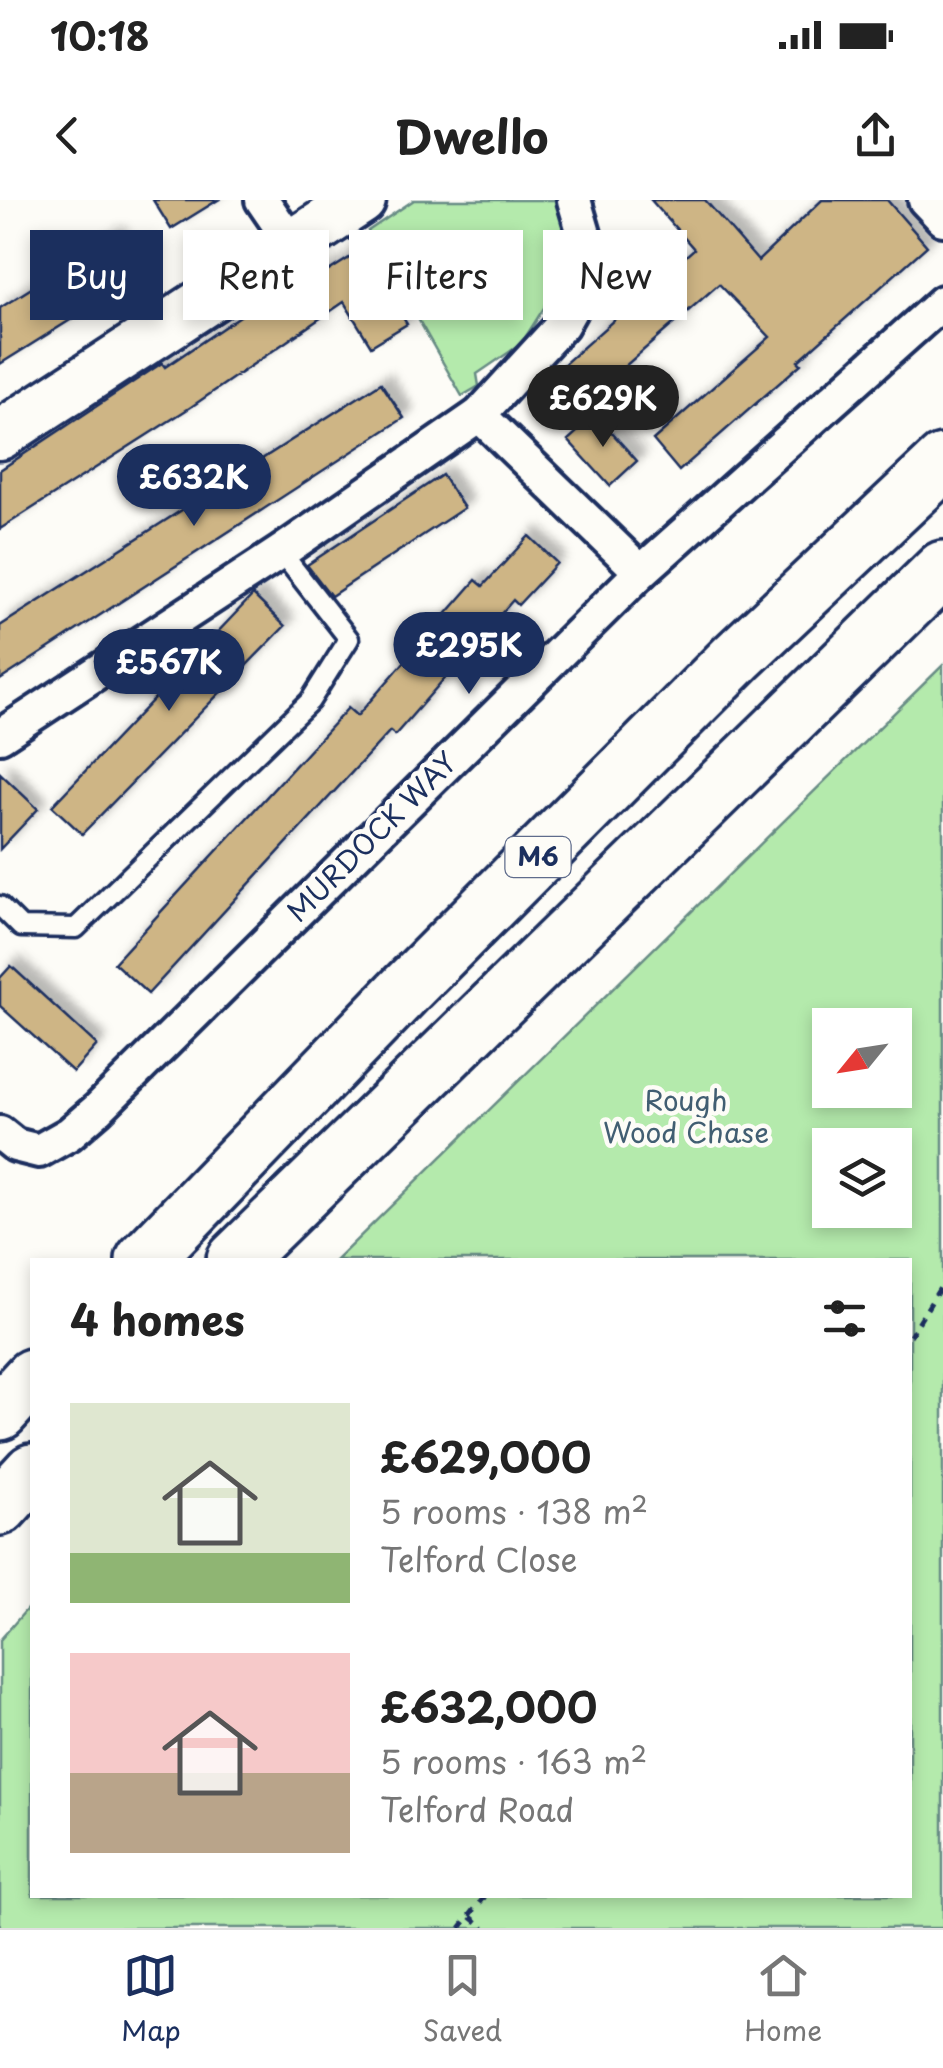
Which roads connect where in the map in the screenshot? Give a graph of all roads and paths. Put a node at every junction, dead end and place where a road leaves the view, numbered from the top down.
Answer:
1 (262, 200) edge
2 (361, 200) edge
3 (574, 200) edge
4 (925, 200) edge
5 (943, 219) edge
6 (282, 230) edge
7 (314, 230) edge
8 (943, 302) edge
9 (183, 315) edge
10 (479, 415) junction
11 (0, 435) edge
12 (943, 463) edge
13 (281, 552) junction
14 (943, 568) edge
15 (641, 572) junction
16 (0, 736) edge
17 (0, 906) edge
18 (8, 1139) edge
19 (146, 1258) edge
20 (237, 1258) edge
21 (943, 1283) edge
22 (912, 1333) edge
23 (30, 1379) edge
24 (0, 1412) edge
25 (30, 1474) edge
26 (0, 1508) edge
27 (484, 1898) edge
28 (470, 1916) junction
29 (460, 1928) edge
30 (484, 1928) edge

1 - 6 street
2 - 7 street
3 - 10 street
4 - 5 street
8 - 15 street, MURDOCK WAY
9 - 11 street
10 - 13 street
10 - 15 street
12 - 19 highway, M6
13 - 16 street
13 - 17 lane
14 - 20 highway, M6
15 - 18 street, MURDOCK WAY
21 - 22 path
23 - 24 highway
25 - 26 highway
27 - 28 path
28 - 29 path
28 - 30 path

